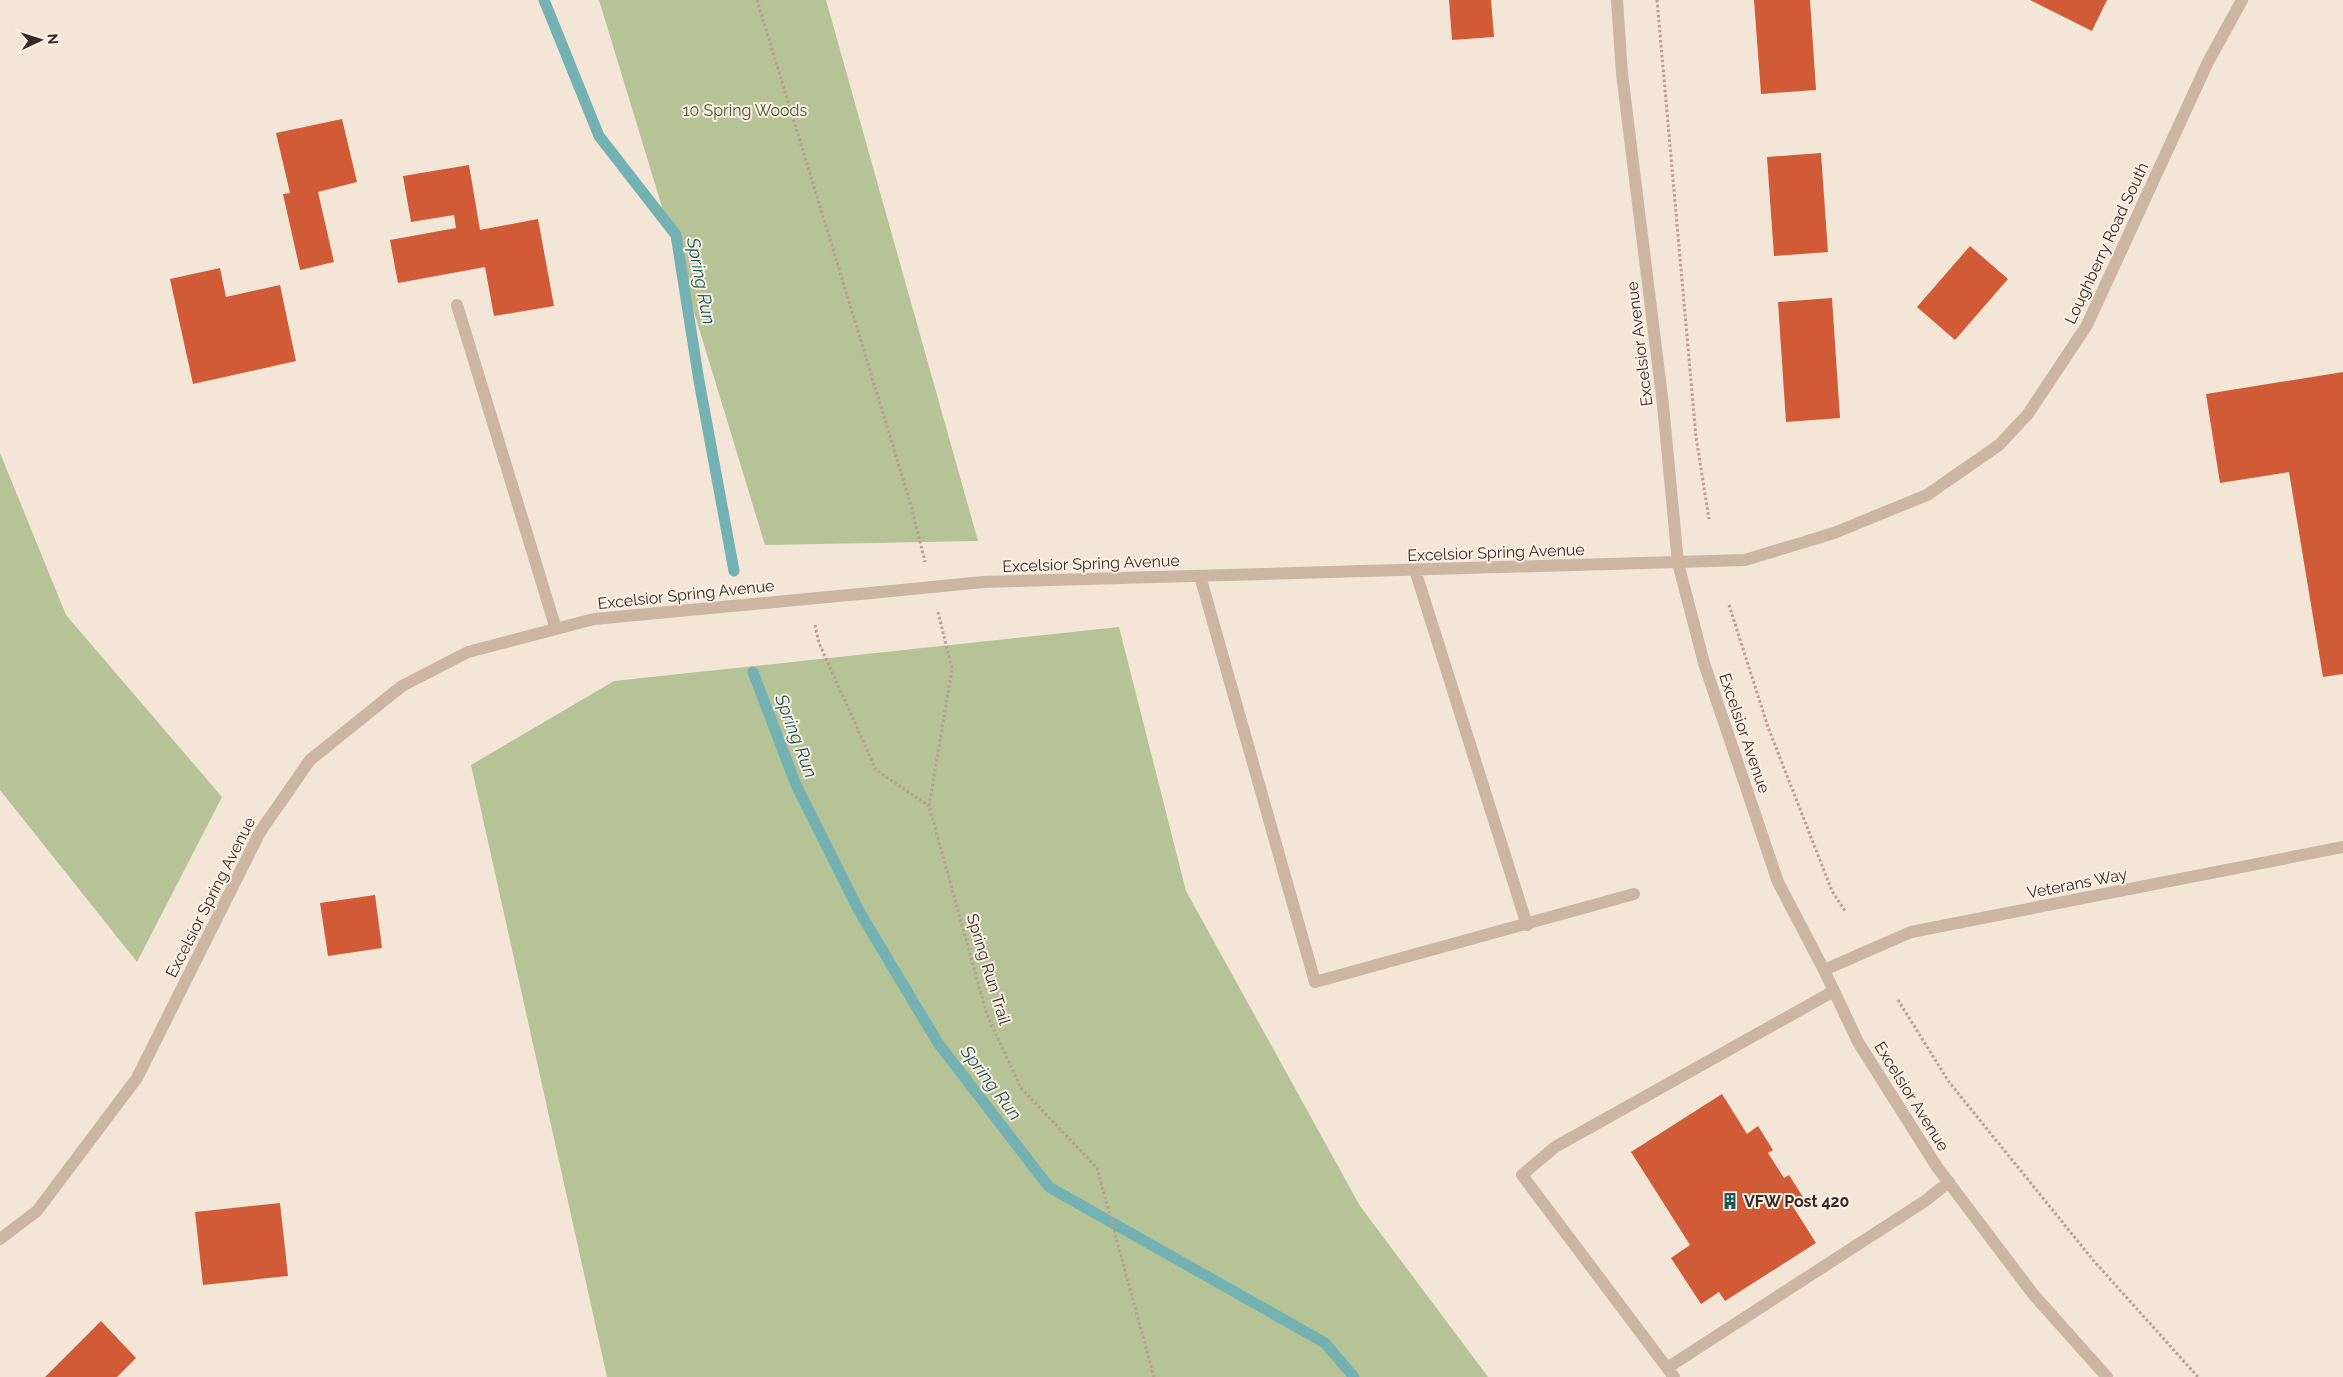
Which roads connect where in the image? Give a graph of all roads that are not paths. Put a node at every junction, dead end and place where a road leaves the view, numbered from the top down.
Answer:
1 (1617, 0) edge
2 (2242, 0) edge
3 (457, 305) dead end
4 (1678, 563) junction
5 (1416, 570) junction
6 (1200, 576) junction
7 (556, 629) junction
8 (2343, 847) edge
9 (1634, 894) dead end
10 (1527, 925) junction
11 (1824, 970) junction
12 (1834, 991) junction
13 (1949, 1182) junction
14 (0, 1239) edge
15 (1670, 1372) edge
16 (2107, 1377) edge

1 - 4 street, Excelsior Avenue
2 - 4 street, Loughberry Road South
3 - 7 street
4 - 5 street, Excelsior Spring Avenue
4 - 11 street, Excelsior Avenue
5 - 6 street, Excelsior Spring Avenue
5 - 10 street
6 - 7 street, Excelsior Spring Avenue, bridge
6 - 10 street
7 - 14 street, Excelsior Spring Avenue
8 - 11 street, Veterans Way
9 - 10 street
11 - 12 street, Excelsior Avenue
12 - 13 street, Excelsior Avenue
12 - 15 street
13 - 15 street
13 - 16 street, Excelsior Avenue

